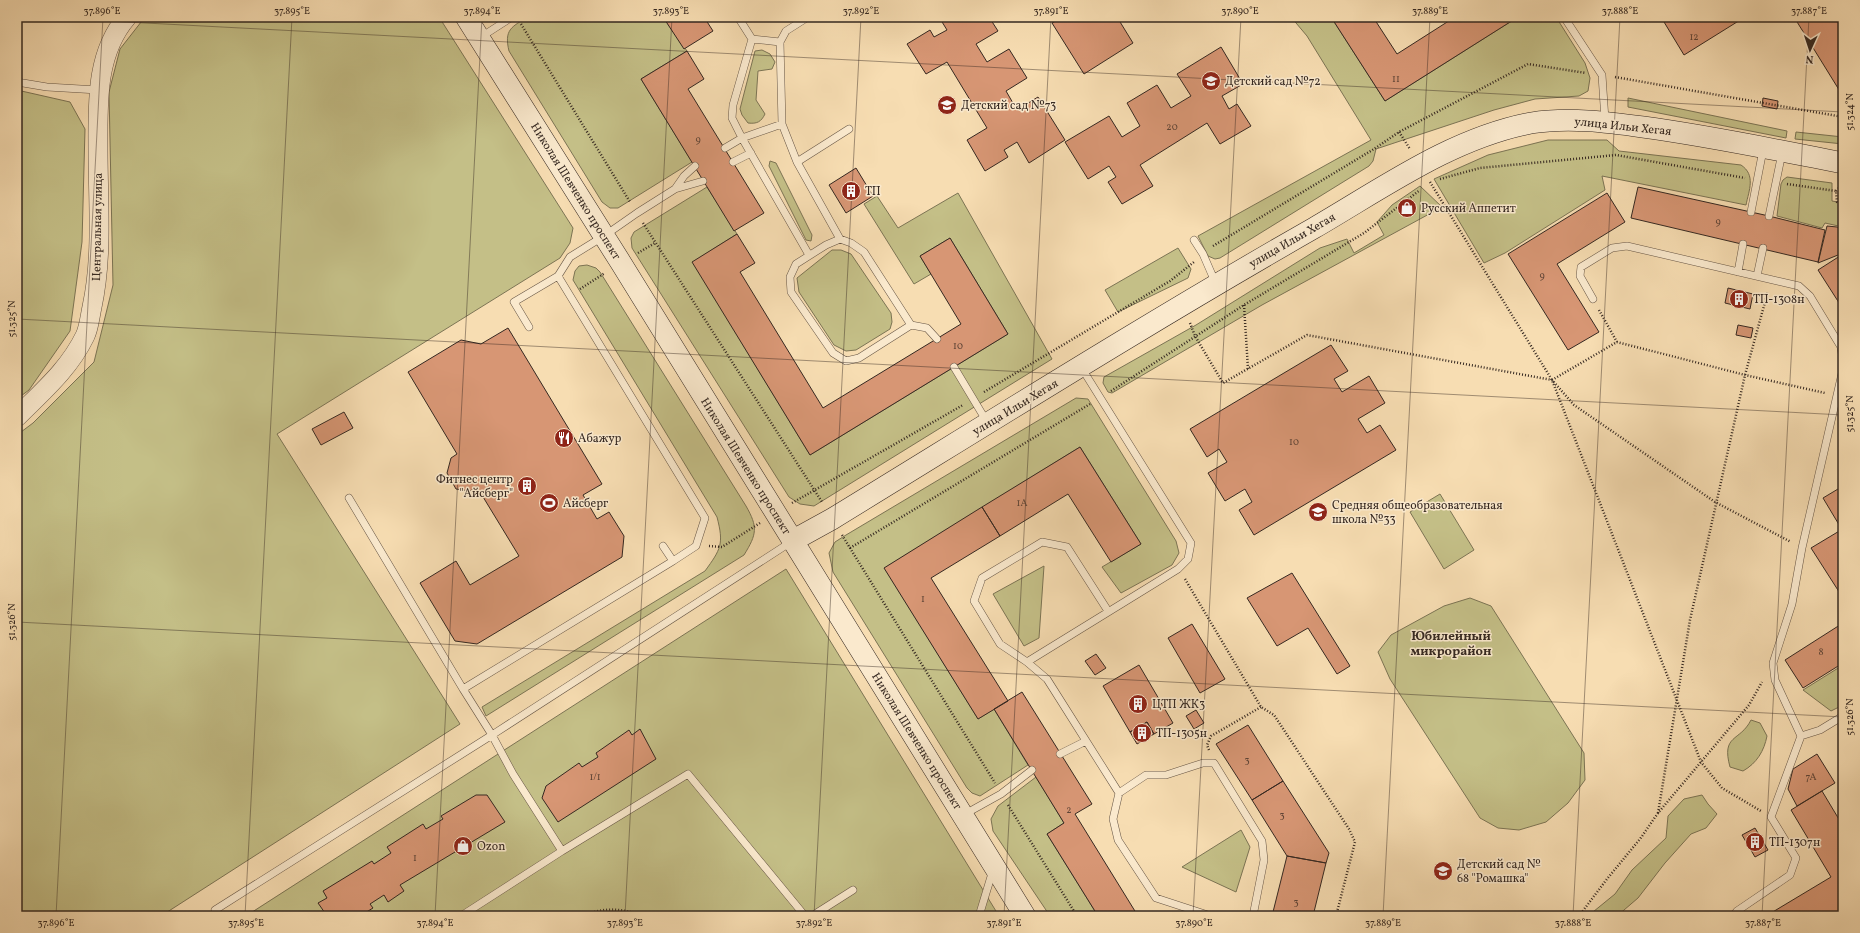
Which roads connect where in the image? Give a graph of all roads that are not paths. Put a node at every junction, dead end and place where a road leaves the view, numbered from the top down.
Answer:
1 (127, 17) edge
2 (466, 17) edge
3 (512, 17) edge
4 (738, 17) edge
5 (808, 17) edge
6 (1564, 17) edge
7 (480, 38) junction
8 (752, 39) junction
9 (780, 42) junction
10 (17, 82) edge
11 (98, 90) junction
12 (1606, 122) junction
13 (782, 124) junction
14 (849, 129) dead end
15 (742, 138) junction
16 (725, 148) dead end
17 (1773, 149) junction
18 (751, 153) junction
19 (733, 162) dead end
20 (797, 162) junction
21 (1843, 163) edge
22 (695, 166) dead end
23 (703, 180) dead end
24 (675, 189) junction
25 (1751, 212) dead end
26 (1770, 216) dead end
27 (604, 236) junction
28 (840, 239) junction
29 (1194, 240) dead end
30 (1744, 244) dead end
31 (1763, 248) dead end
32 (809, 255) junction
33 (1738, 272) junction
34 (558, 276) junction
35 (1757, 276) junction
36 (1216, 284) junction
37 (1593, 299) road end
38 (911, 325) junction
39 (530, 327) dead end
40 (937, 339) dead end
41 (1843, 361) edge
42 (954, 367) dead end
43 (1081, 367) junction
44 (1843, 369) edge
45 (17, 417) edge
46 (988, 424) junction
47 (349, 498) dead end
48 (792, 541) junction
49 (663, 546) dead end
50 (672, 561) junction
51 (1108, 611) junction
52 (1027, 662) junction
53 (464, 689) junction
54 (1843, 716) edge
55 (492, 735) junction
56 (1801, 736) junction
57 (1086, 741) junction
58 (1060, 754) dead end
59 (1032, 770) dead end
60 (1120, 793) junction
61 (963, 815) junction
62 (562, 851) junction
63 (994, 866) junction
64 (852, 890) dead end
65 (215, 910) dead end
66 (461, 916) edge
67 (805, 916) edge
68 (812, 916) edge
69 (979, 916) edge
70 (1025, 916) edge
71 (1211, 916) edge
72 (1253, 916) edge
73 (1733, 916) edge

1 - 11 street, Центральная улица
2 - 7 main road, Николая Шевченко проспект
3 - 7 lane
4 - 8 lane
5 - 9 lane
6 - 12 lane
7 - 27 main road, Николая Шевченко проспект
8 - 9 lane
8 - 15 lane
9 - 13 lane
10 - 11 lane
11 - 45 street, Центральная улица
12 - 17 main road, улица Ильи Хегая
12 - 36 main road, улица Ильи Хегая
13 - 15 lane
13 - 20 lane
14 - 20 lane
15 - 16 lane
15 - 18 lane
17 - 21 main road, улица Ильи Хегая
17 - 25 lane
17 - 26 lane
18 - 19 lane
18 - 32 lane
20 - 28 lane
22 - 24 lane
23 - 24 lane
24 - 27 lane
27 - 34 lane
27 - 48 main road, Николая Шевченко проспект
28 - 32 lane
28 - 38 lane
29 - 36 lane
30 - 33 lane
31 - 35 lane
32 - 38 lane
33 - 35 lane
33 - 37 lane
34 - 39 lane
34 - 50 lane
35 - 41 lane
36 - 43 main road, улица Ильи Хегая
38 - 40 lane
42 - 46 lane
43 - 46 main road, улица Ильи Хегая
43 - 51 lane
44 - 56 lane
46 - 48 main road, улица Ильи Хегая
47 - 53 lane
48 - 55 lane
48 - 61 main road, Николая Шевченко проспект
49 - 50 lane
50 - 53 lane
51 - 52 lane
51 - 52 lane
52 - 57 lane
53 - 55 lane
54 - 56 lane
55 - 62 lane
55 - 65 lane
56 - 73 lane
57 - 58 lane
57 - 60 lane
59 - 61 lane
60 - 71 lane
60 - 72 lane
61 - 63 main road, Николая Шевченко проспект
62 - 66 lane
62 - 67 lane
63 - 69 lane
63 - 70 main road, Николая Шевченко проспект
64 - 68 lane

